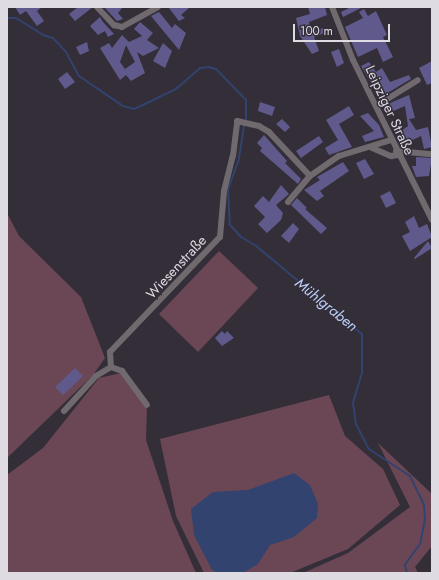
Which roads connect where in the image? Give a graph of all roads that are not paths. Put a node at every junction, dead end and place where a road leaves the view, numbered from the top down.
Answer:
1 (97, 7) edge
2 (158, 7) edge
3 (332, 7) edge
4 (418, 80) dead end
5 (376, 106) junction
6 (391, 140) junction
7 (372, 148) junction
8 (395, 154) junction
9 (432, 154) edge
10 (310, 176) junction
11 (288, 202) dead end
12 (432, 220) edge
13 (111, 367) junction
14 (148, 405) dead end
15 (64, 411) dead end

1 - 2 street
3 - 5 street, Leipziger Straße
4 - 5 street
5 - 6 street, Leipziger Straße
6 - 7 street
6 - 8 street, Leipziger Straße
7 - 8 street
7 - 10 street
8 - 9 street
8 - 12 street, Leipziger Straße
10 - 11 street
10 - 13 street, Wiesenstraße
13 - 14 street
13 - 15 street

